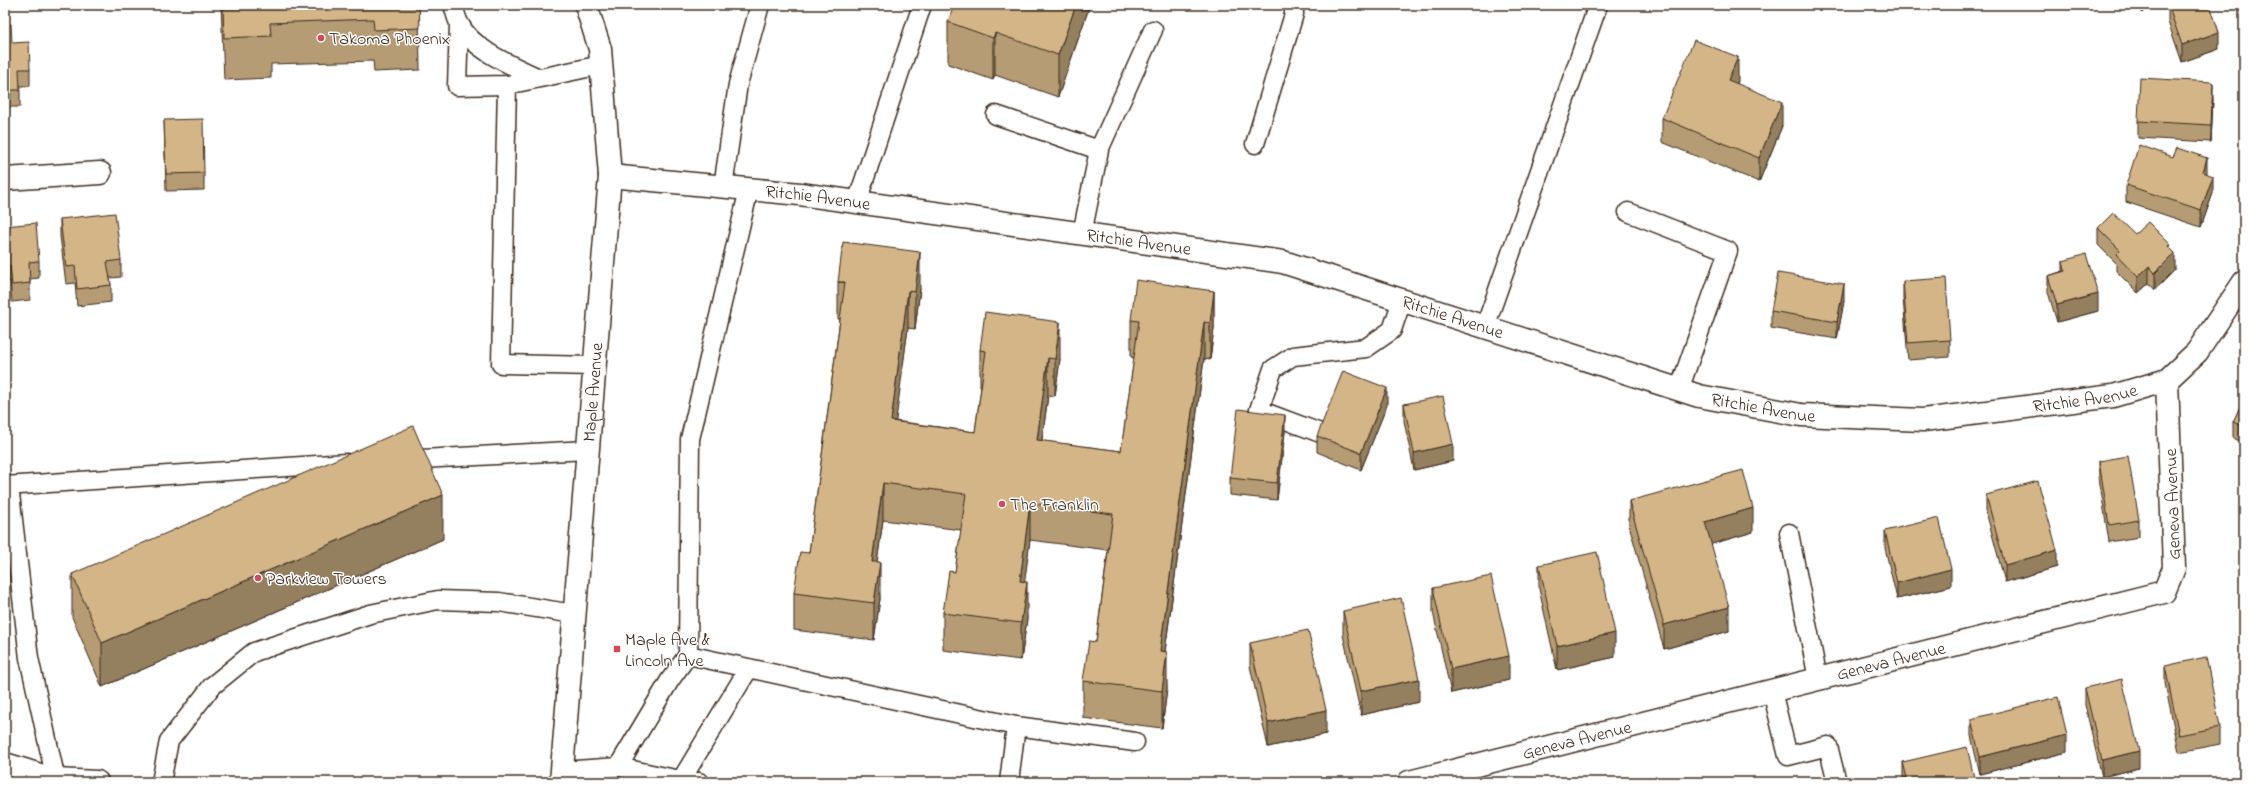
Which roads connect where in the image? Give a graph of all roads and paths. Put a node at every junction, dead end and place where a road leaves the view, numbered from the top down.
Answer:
1 (453, 5) edge
2 (586, 5) edge
3 (760, 5) edge
4 (922, 5) edge
5 (1294, 5) edge
6 (1598, 5) edge
7 (459, 24) junction
8 (1154, 30) dead end
9 (601, 65) junction
10 (539, 78) junction
11 (507, 85) junction
12 (996, 115) dead end
13 (1255, 144) dead end
14 (1099, 150) junction
15 (100, 172) dead end
16 (610, 176) junction
17 (5, 179) edge
18 (723, 187) junction
19 (749, 189) junction
20 (857, 202) junction
21 (1628, 212) dead end
22 (1082, 234) junction
23 (2244, 282) edge
24 (1402, 300) junction
25 (1485, 327) junction
26 (594, 366) junction
27 (2167, 380) junction
28 (1680, 390) junction
29 (1323, 434) edge
30 (587, 450) junction
31 (386, 461) edge
32 (363, 462) edge
33 (7, 486) edge
34 (1789, 533) dead end
35 (574, 614) junction
36 (688, 655) junction
37 (749, 668) junction
38 (1818, 679) junction
39 (1772, 691) junction
40 (1016, 726) junction
41 (1135, 742) dead end
42 (5, 764) edge
43 (618, 767) junction
44 (561, 777) edge
45 (56, 780) junction
46 (680, 781) edge
47 (98, 782) edge
48 (161, 782) edge
49 (699, 782) edge
50 (1008, 782) edge
51 (1409, 782) edge
52 (1837, 782) edge

1 - 7 lane
2 - 9 street, Maple Avenue
3 - 18 lane
4 - 20 lane
5 - 13 lane
6 - 25 lane
7 - 10 lane
7 - 11 lane
8 - 14 lane
9 - 10 lane
9 - 16 street, Maple Avenue
10 - 11 lane
11 - 26 lane
12 - 14 lane
14 - 22 lane
15 - 17 street
16 - 18 street, Ritchie Avenue
16 - 26 street, Maple Avenue
18 - 19 street, Ritchie Avenue
19 - 20 street, Ritchie Avenue
19 - 36 lane
20 - 22 street, Ritchie Avenue
21 - 28 lane
22 - 24 street, Ritchie Avenue
23 - 27 street, Ritchie Avenue
24 - 25 street, Ritchie Avenue
24 - 29 lane
25 - 28 street, Ritchie Avenue
26 - 30 street, Maple Avenue
27 - 28 street, Ritchie Avenue
27 - 38 street, Geneva Avenue
30 - 31 lane
30 - 35 street, Maple Avenue
32 - 33 lane
33 - 45 lane
34 - 38 lane
35 - 44 street, Maple Avenue
35 - 48 lane
36 - 37 lane
36 - 43 lane
37 - 40 lane
37 - 46 lane
38 - 39 street, Geneva Avenue
39 - 51 street, Geneva Avenue
39 - 52 lane
40 - 41 lane
40 - 50 lane
42 - 45 street
43 - 44 lane
43 - 46 lane
45 - 47 street
46 - 49 lane

